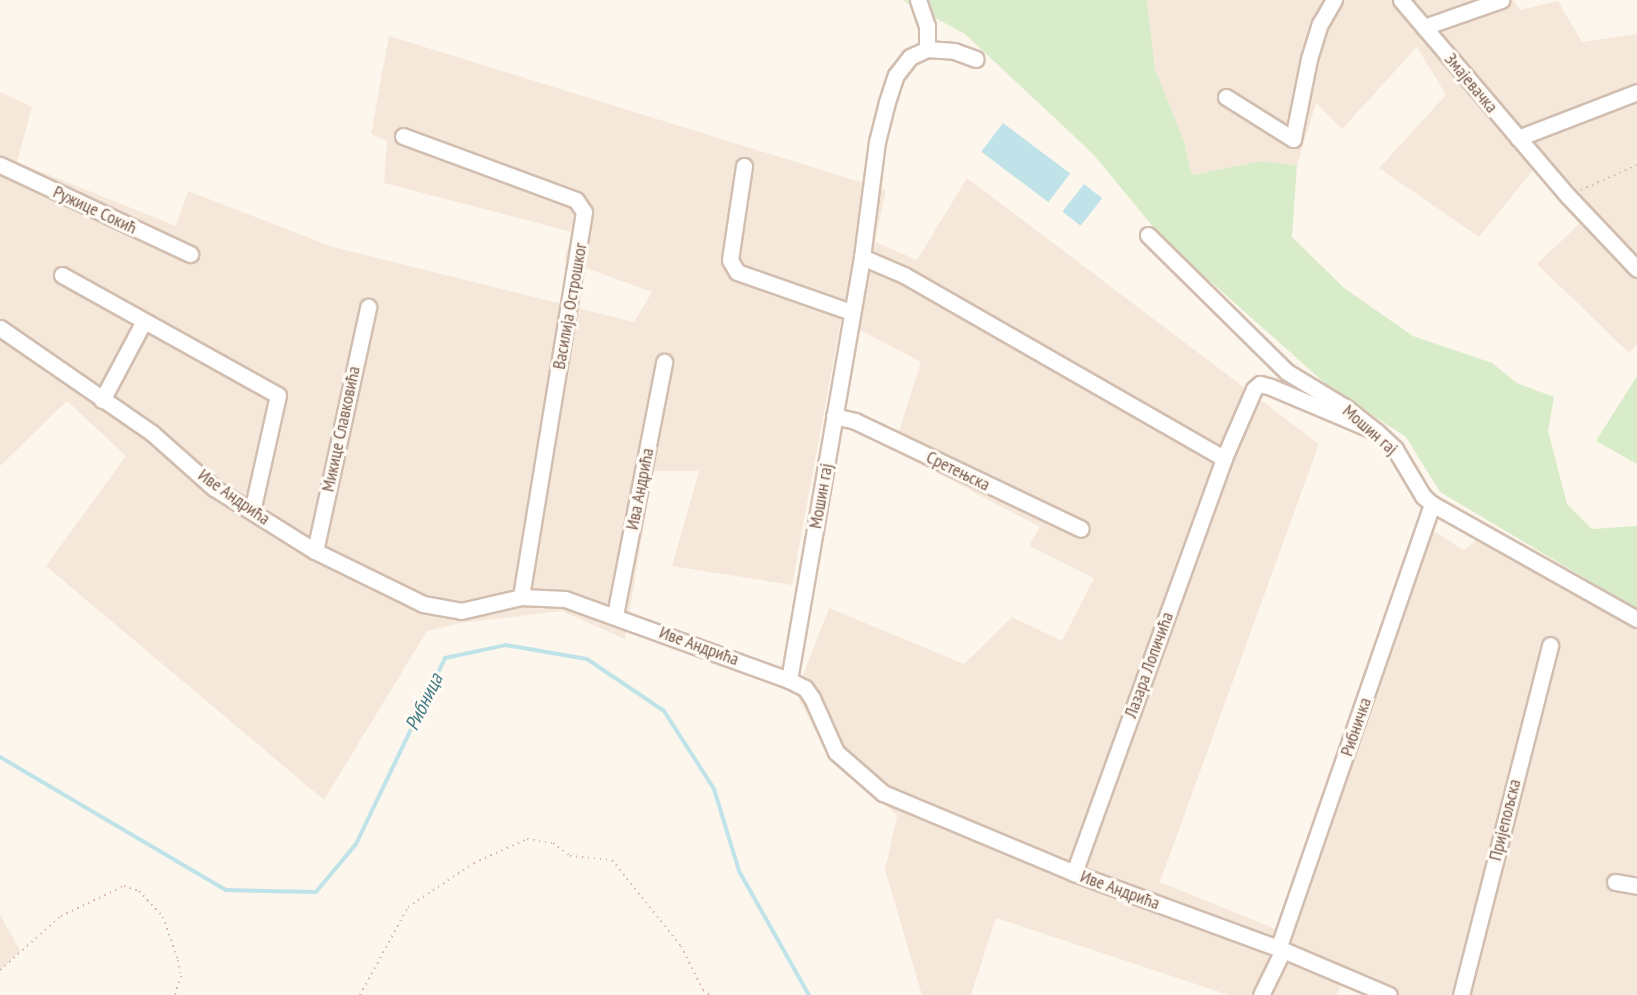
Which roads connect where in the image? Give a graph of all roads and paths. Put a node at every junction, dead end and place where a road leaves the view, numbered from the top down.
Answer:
1 (918, 0) edge
2 (1334, 0) edge
3 (1401, 0) edge
4 (1501, 0) edge
5 (1424, 27) junction
6 (927, 49) junction
7 (976, 58) dead end
8 (1637, 92) edge
9 (1226, 97) dead end
10 (403, 136) dead end
11 (1518, 138) junction
12 (0, 165) edge
13 (1637, 165) edge
14 (744, 166) dead end
15 (1568, 196) junction
16 (1148, 235) dead end
17 (190, 254) dead end
18 (862, 257) junction
19 (1637, 268) edge
20 (62, 275) dead end
21 (368, 307) dead end
22 (851, 312) junction
23 (144, 321) junction
24 (0, 328) edge
25 (664, 362) dead end
26 (102, 400) junction
27 (834, 416) junction
28 (1377, 432) junction
29 (1224, 458) junction
30 (1432, 504) junction
31 (252, 511) junction
32 (1081, 529) dead end
33 (315, 551) junction
34 (521, 597) junction
35 (615, 615) junction
36 (1637, 620) edge
37 (1550, 645) dead end
38 (789, 680) junction
39 (1074, 873) junction
40 (1615, 882) dead end
41 (1637, 886) edge
42 (1281, 950) junction
43 (0, 970) edge
44 (176, 995) edge
45 (360, 995) edge
46 (710, 995) edge
47 (1261, 995) edge
48 (1389, 995) edge
49 (1461, 995) edge

1 - 6 street
2 - 9 street
3 - 5 street, Змајевачка
4 - 5 street
5 - 11 street, Змајевачка
6 - 7 street
6 - 18 street, Мошин гај
8 - 11 street
10 - 34 street, Василија Острошког
11 - 15 street, Змајевачка
12 - 17 street, Ружице Сокић
13 - 15 path
14 - 22 street
15 - 19 street, Змајевачка
16 - 28 street, Мошин гај
18 - 22 street, Мошин гај
18 - 29 street
20 - 23 street
21 - 33 street, Микице Славковића
22 - 27 street, Мошин гај
23 - 26 street
23 - 31 street
24 - 26 street, Иве Андрића
25 - 35 street, Ива Андрића
26 - 31 street, Иве Андрића
27 - 32 street, Сретењска
27 - 38 street, Мошин гај
28 - 29 street, Лазара Лопичића
28 - 30 street, Мошин гај
29 - 39 street, Лазара Лопичића
30 - 36 street, Мошин гај
30 - 42 street, Рибничка
31 - 33 street, Иве Андрића
33 - 34 street, Иве Андрића
34 - 35 street, Иве Андрића
35 - 38 street, Иве Андрића
37 - 49 street, Пријепољска
38 - 39 street, Иве Андрића
39 - 42 street, Иве Андрића
40 - 41 street
42 - 47 street, Рибничка
42 - 48 street, Иве Андрића
43 - 44 path
45 - 46 path

